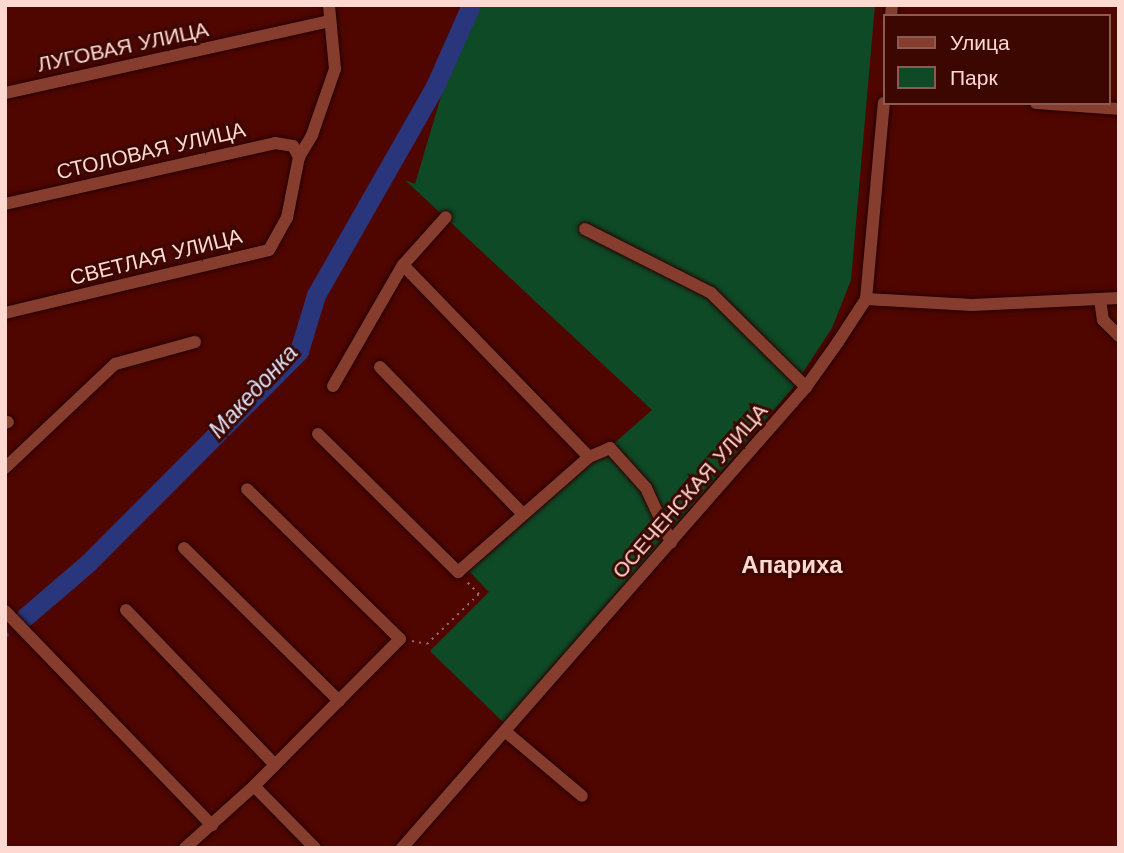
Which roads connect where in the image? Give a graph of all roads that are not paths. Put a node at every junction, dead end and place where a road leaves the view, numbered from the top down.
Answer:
1 (328, 5) edge
2 (330, 21) junction
3 (5, 93) edge
4 (884, 105) edge
5 (1064, 105) edge
6 (1119, 109) edge
7 (299, 157) junction
8 (5, 204) edge
9 (446, 217) dead end
10 (584, 229) dead end
11 (403, 265) junction
12 (1119, 298) edge
13 (866, 299) junction
14 (1100, 299) junction
15 (5, 313) edge
16 (1119, 336) edge
17 (195, 342) dead end
18 (380, 367) dead end
19 (332, 386) dead end
20 (806, 387) junction
21 (318, 434) dead end
22 (589, 457) junction
23 (5, 468) edge
24 (247, 489) dead end
25 (523, 514) junction
26 (671, 542) junction
27 (184, 548) dead end
28 (126, 610) dead end
29 (5, 611) edge
30 (339, 701) junction
31 (506, 732) junction
32 (275, 765) junction
33 (254, 786) junction
34 (582, 796) dead end
35 (212, 825) junction
36 (185, 848) edge
37 (315, 848) edge
38 (402, 848) edge

1 - 2 street, СВЕТЛАЯ УЛИЦА
2 - 3 street, ЛУГОВАЯ УЛИЦА
2 - 7 street, СВЕТЛАЯ УЛИЦА
4 - 13 street, ОСЕЧЕНСКАЯ УЛИЦА
5 - 6 street
7 - 8 street, СТОЛОВАЯ УЛИЦА
7 - 15 street, СВЕТЛАЯ УЛИЦА
9 - 11 street
10 - 20 street
11 - 19 street
11 - 22 street
12 - 14 street
13 - 14 street
13 - 20 street, ОСЕЧЕНСКАЯ УЛИЦА
14 - 16 street
17 - 23 street
18 - 25 street
20 - 26 street, ОСЕЧЕНСКАЯ УЛИЦА
21 - 25 street
22 - 25 street
22 - 26 street
24 - 30 street
26 - 31 street, ОСЕЧЕНСКАЯ УЛИЦА
27 - 30 street
28 - 32 street
29 - 35 street
30 - 32 street
31 - 34 street
31 - 38 street, ОСЕЧЕНСКАЯ УЛИЦА
32 - 33 street
33 - 35 street
33 - 37 street
35 - 36 street

